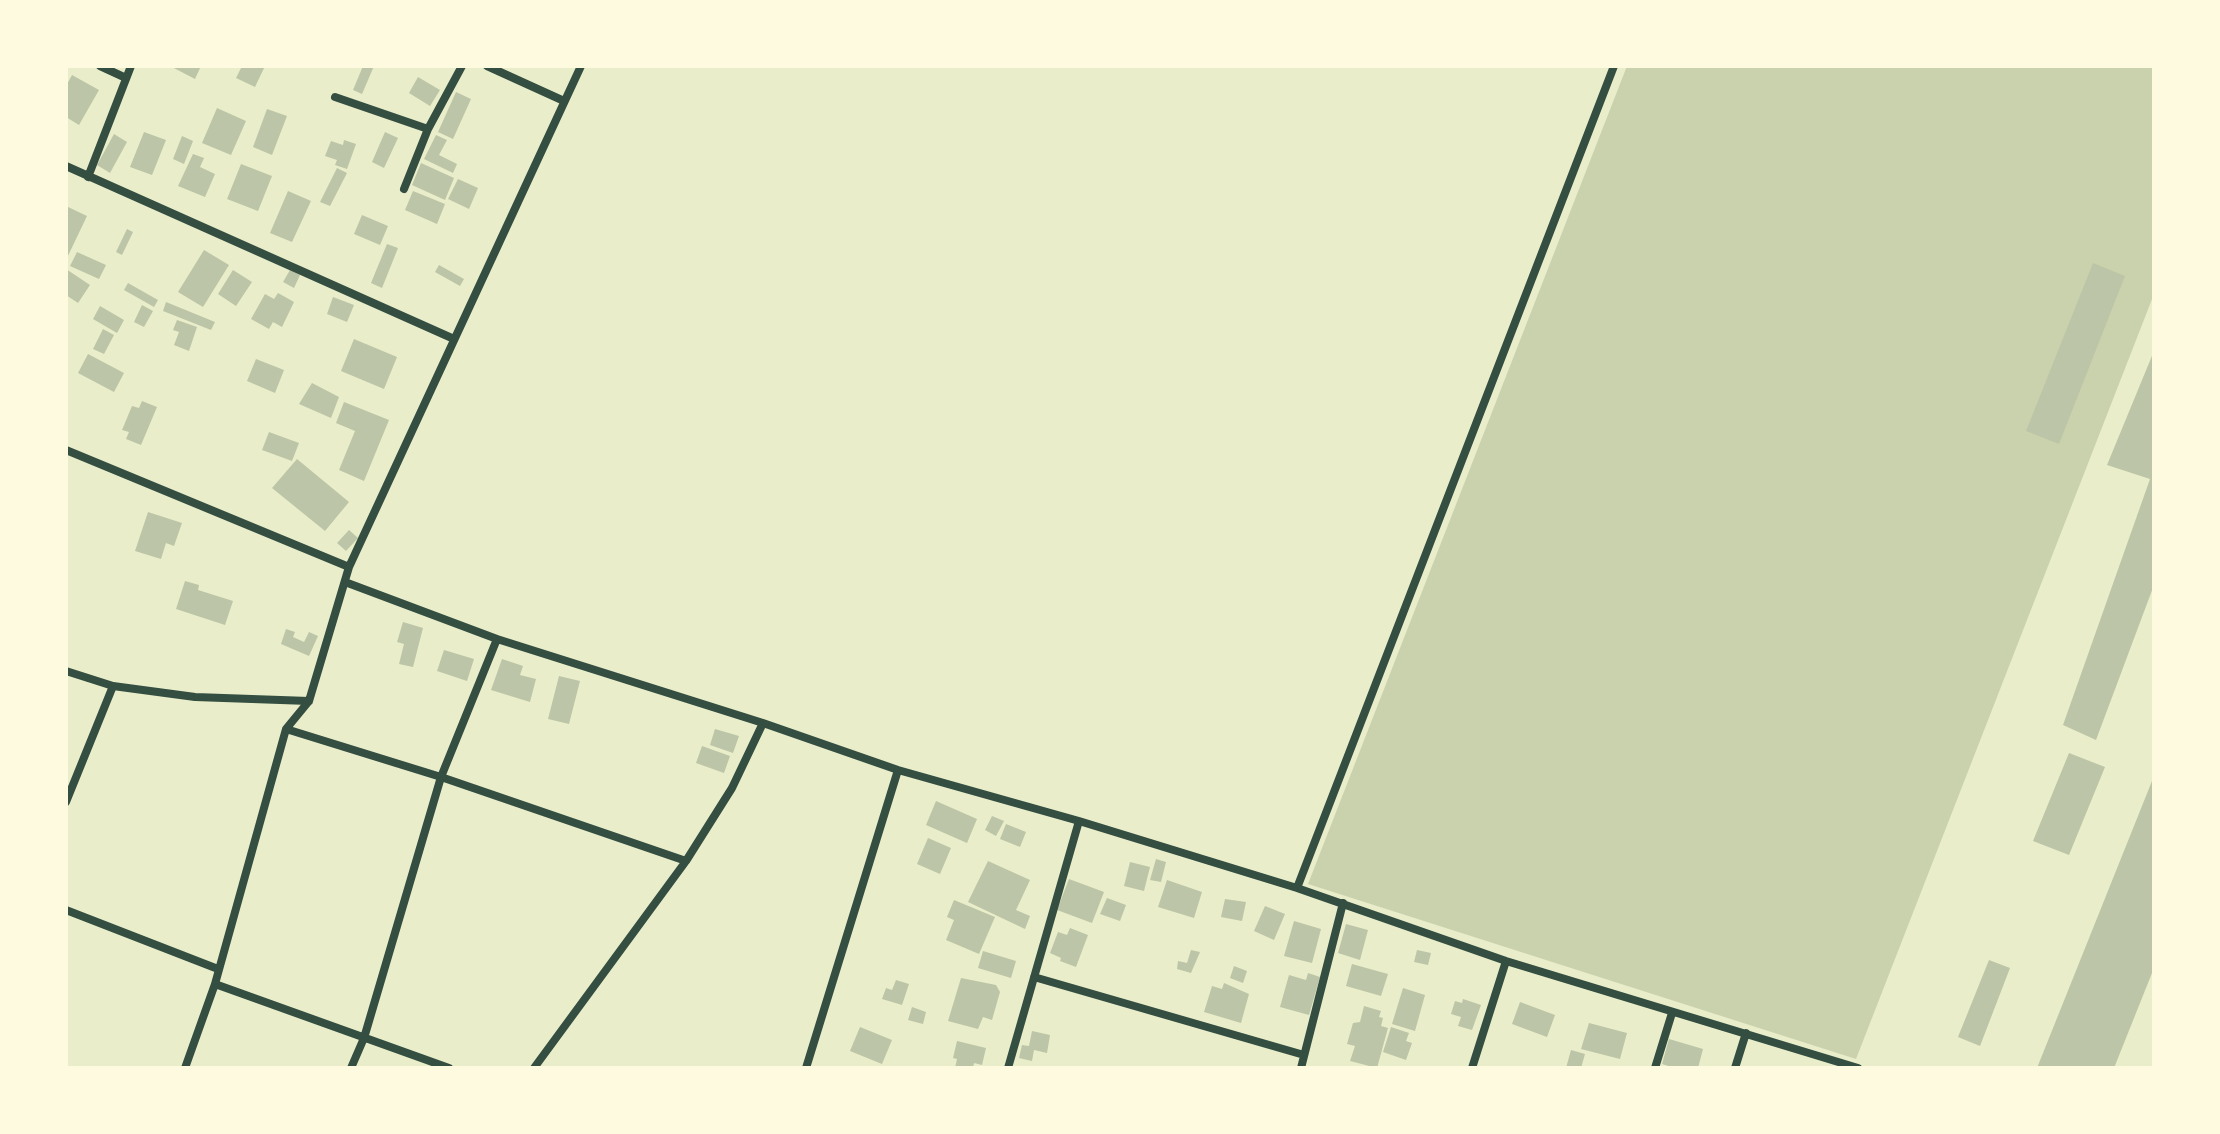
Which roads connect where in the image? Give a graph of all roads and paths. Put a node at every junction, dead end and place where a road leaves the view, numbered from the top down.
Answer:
1 (100, 66) edge
2 (131, 66) edge
3 (462, 66) edge
4 (487, 66) edge
5 (581, 66) edge
6 (1614, 66) edge
7 (126, 78) junction
8 (335, 97) dead end
9 (564, 101) junction
10 (428, 129) junction
11 (66, 166) edge
12 (88, 177) junction
13 (404, 189) dead end
14 (454, 339) junction
15 (66, 450) edge
16 (349, 567) junction
17 (345, 582) junction
18 (497, 639) junction
19 (66, 671) edge
20 (113, 686) junction
21 (309, 701) junction
22 (763, 723) junction
23 (286, 729) junction
24 (898, 770) junction
25 (441, 777) junction
26 (66, 802) edge
27 (1079, 821) junction
28 (686, 861) junction
29 (1297, 888) junction
30 (1343, 903) junction
31 (66, 910) edge
32 (1506, 961) junction
33 (218, 969) junction
34 (1034, 977) junction
35 (215, 984) junction
36 (1672, 1013) junction
37 (1746, 1033) junction
38 (364, 1038) junction
39 (1304, 1055) junction
40 (185, 1068) edge
41 (351, 1068) edge
42 (449, 1068) edge
43 (534, 1068) edge
44 (806, 1068) edge
45 (1008, 1068) edge
46 (1301, 1068) edge
47 (1472, 1068) edge
48 (1655, 1068) edge
49 (1735, 1068) edge
50 (1858, 1068) edge

1 - 7 street
2 - 7 street
3 - 10 street
4 - 9 street
5 - 9 street
6 - 29 street
7 - 12 street
8 - 10 street
9 - 14 street
10 - 13 street
11 - 12 street
12 - 14 street
14 - 16 street
15 - 16 street
16 - 17 street
17 - 18 street
17 - 21 street
18 - 22 street
18 - 25 street
19 - 20 street
20 - 21 street
20 - 26 street
21 - 23 street
22 - 24 street
22 - 28 street
23 - 25 street
23 - 33 street
24 - 27 street
24 - 44 street
25 - 28 street
25 - 38 street
27 - 29 street
27 - 34 street
28 - 43 street
29 - 30 street
30 - 32 street
30 - 39 street
31 - 33 street
32 - 36 street
32 - 47 street
33 - 35 street
34 - 39 street
34 - 45 street
35 - 38 street
35 - 40 street
36 - 37 street
36 - 48 street
37 - 49 street
37 - 50 street
38 - 41 street
38 - 42 street
39 - 46 street

